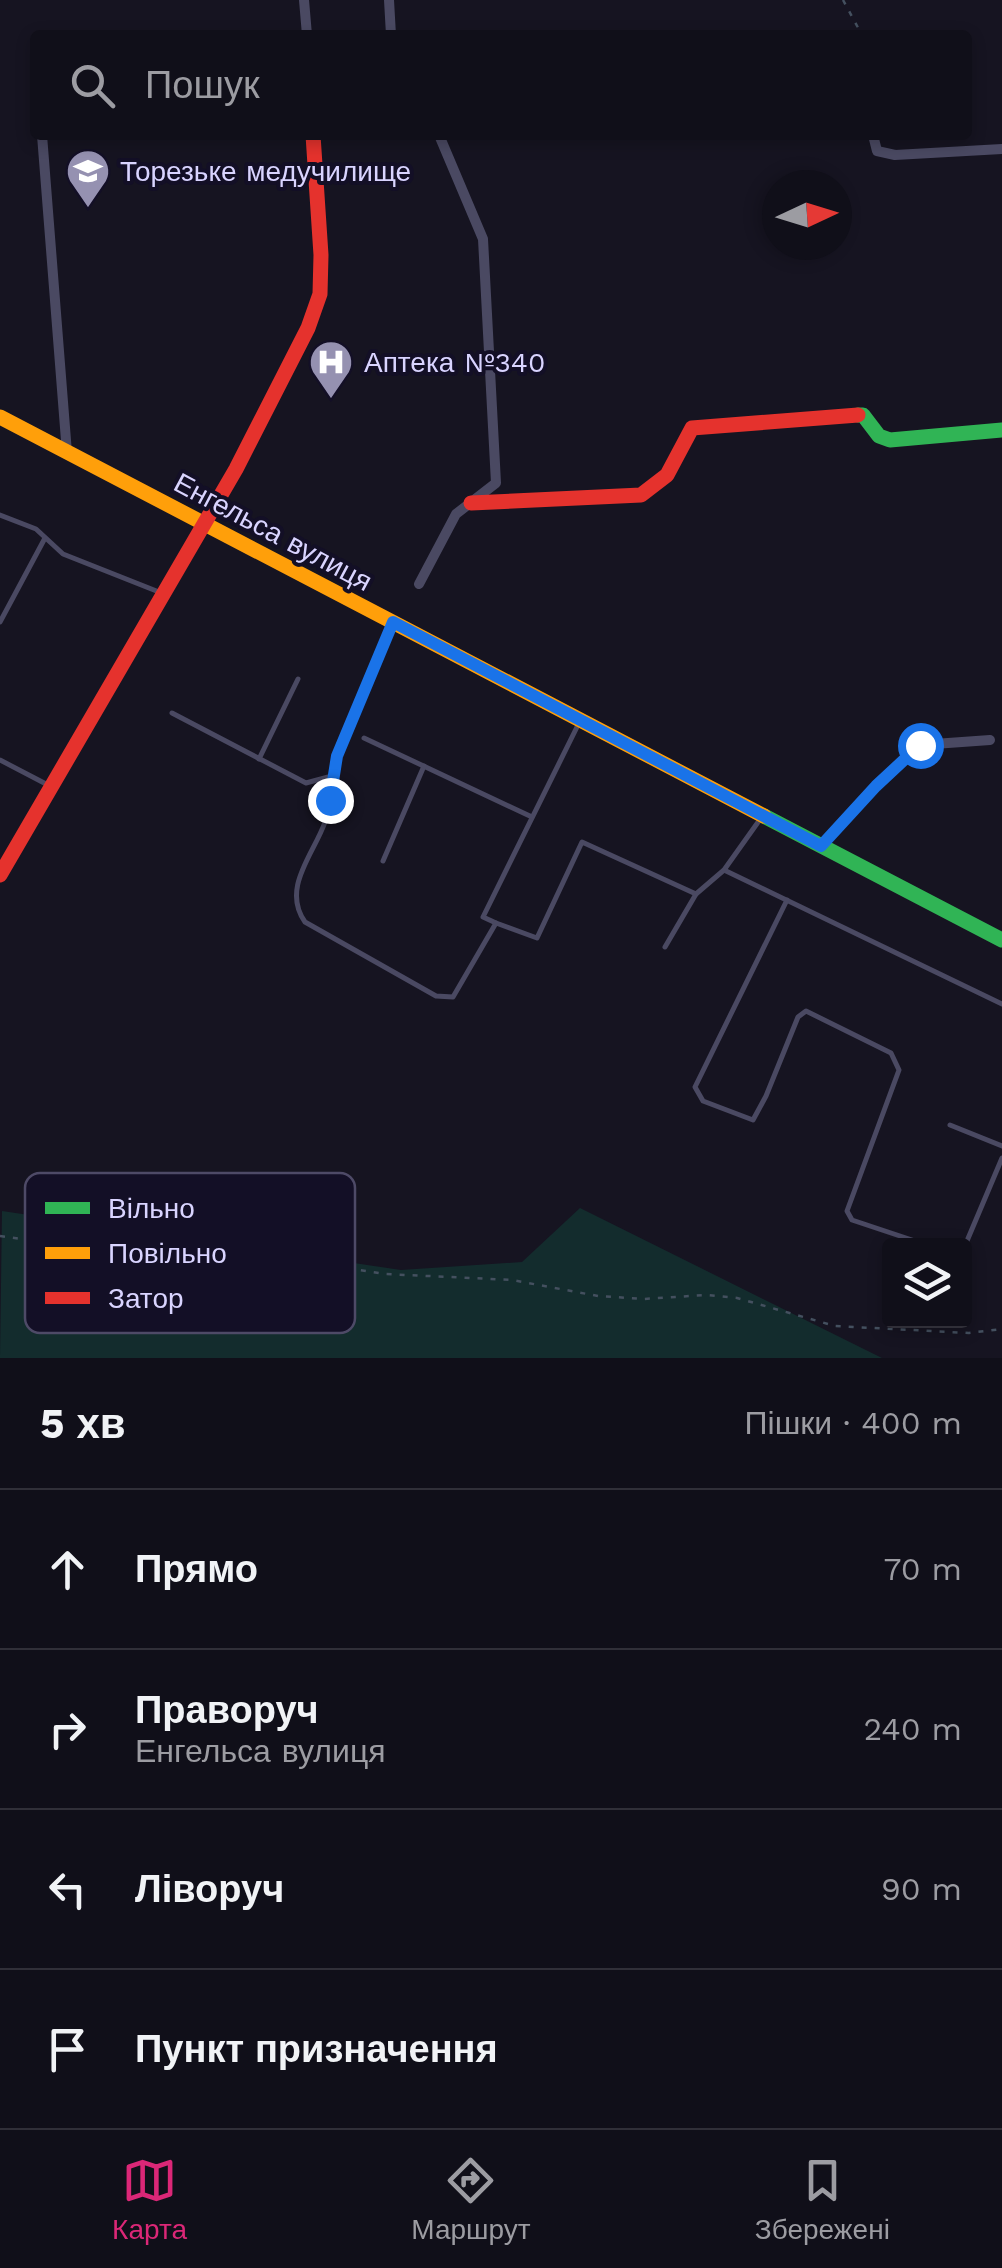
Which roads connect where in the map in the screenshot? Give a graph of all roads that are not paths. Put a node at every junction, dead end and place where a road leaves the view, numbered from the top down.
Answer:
1 (304, 0) edge
2 (389, 0) edge
3 (307, 30) edge
4 (391, 30) edge
5 (42, 140) edge
6 (313, 140) edge
7 (441, 140) edge
8 (875, 140) edge
9 (1002, 149) edge
10 (0, 417) edge
11 (1002, 430) edge
12 (68, 452) junction
13 (471, 502) junction
14 (0, 515) edge
15 (202, 523) junction
16 (45, 538) junction
17 (419, 584) dead end
18 (162, 594) junction
19 (0, 622) edge
20 (393, 622) junction
21 (298, 679) dead end
22 (172, 713) dead end
23 (580, 720) junction
24 (364, 738) dead end
25 (990, 740) dead end
26 (260, 759) junction
27 (0, 760) edge
28 (424, 766) junction
29 (332, 776) junction
30 (51, 786) junction
31 (762, 815) junction
32 (532, 817) junction
33 (821, 846) junction
34 (383, 860) dead end
35 (724, 870) junction
36 (0, 875) edge
37 (696, 894) junction
38 (787, 900) junction
39 (496, 924) junction
40 (1002, 940) edge
41 (666, 947) dead end
42 (1002, 1004) edge
43 (950, 1125) dead end
44 (1002, 1146) edge
45 (1002, 1158) edge
46 (906, 1238) edge
47 (968, 1238) edge

1 - 3 street
2 - 4 street
5 - 12 street
6 - 15 street
7 - 13 street
8 - 9 street
10 - 12 street, Енгельса вулиця
11 - 13 street
12 - 15 street, Енгельса вулиця
13 - 17 street
14 - 16 lane
15 - 18 street
15 - 20 street, Енгельса вулиця
16 - 18 lane
16 - 19 lane
18 - 30 street
20 - 23 street, Енгельса вулиця
20 - 29 lane
21 - 26 lane
22 - 26 lane
23 - 31 street, Енгельса вулиця
23 - 32 lane
24 - 28 lane
25 - 33 street
26 - 29 lane
27 - 30 lane
28 - 32 lane
28 - 34 lane
29 - 39 lane
30 - 36 street
31 - 33 street, Енгельса вулиця
31 - 35 lane
32 - 39 lane
33 - 40 street, Енгельса вулиця
35 - 37 lane
35 - 38 lane
37 - 39 lane
37 - 41 lane
38 - 42 lane
38 - 46 lane
43 - 44 lane
45 - 47 lane

